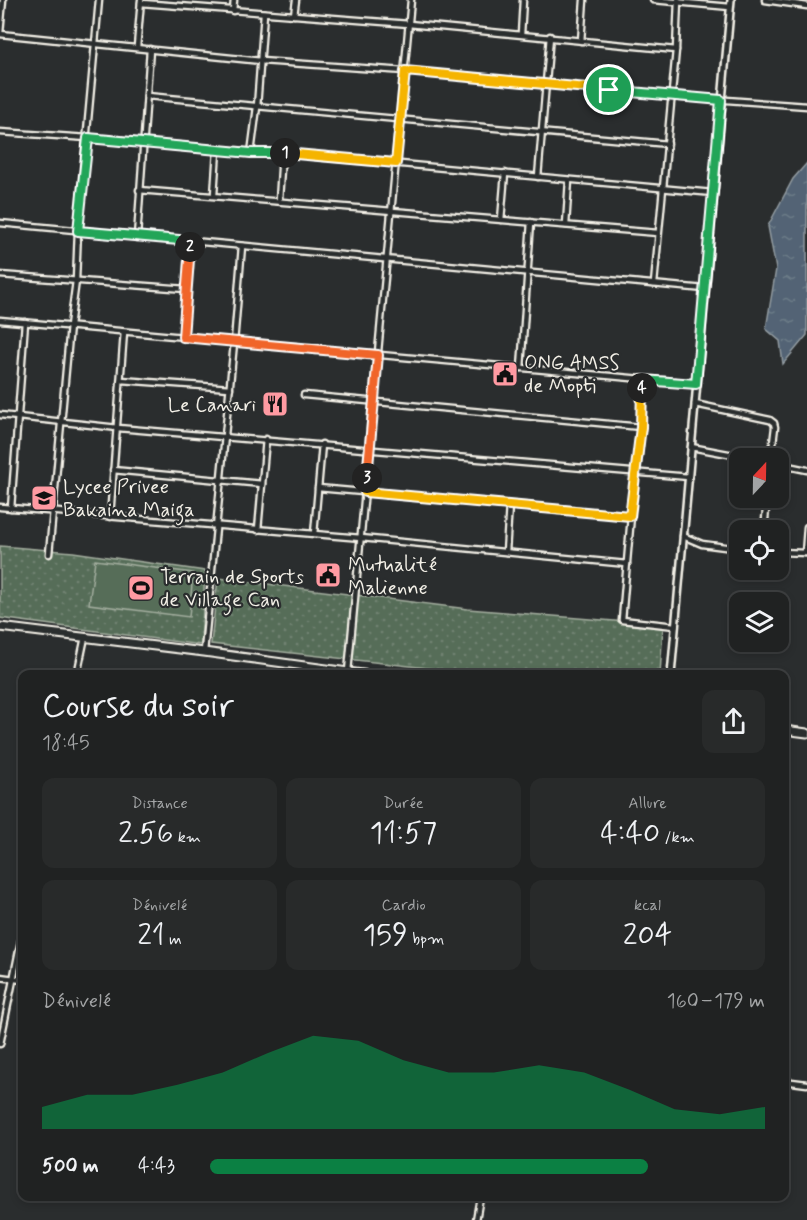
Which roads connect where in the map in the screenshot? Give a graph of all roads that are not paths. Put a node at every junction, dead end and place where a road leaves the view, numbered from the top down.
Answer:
1 (3, 0) edge
2 (99, 0) edge
3 (234, 0) edge
4 (296, 0) edge
5 (411, 0) edge
6 (523, 0) edge
7 (584, 0) edge
8 (653, 0) edge
9 (765, 0) edge
10 (678, 1) edge
11 (141, 2) edge
12 (731, 3) edge
13 (807, 6) edge
14 (233, 11) junction
15 (264, 13) junction
16 (294, 15) junction
17 (409, 24) junction
18 (0, 33) edge
19 (521, 34) junction
20 (550, 36) junction
21 (581, 41) junction
22 (95, 43) junction
23 (137, 47) junction
24 (150, 49) junction
25 (676, 50) junction
26 (261, 61) junction
27 (405, 71) junction
28 (546, 84) junction
29 (147, 96) junction
30 (672, 96) junction
31 (721, 100) junction
32 (807, 106) edge
33 (257, 107) junction
34 (400, 119) junction
35 (0, 132) edge
36 (542, 132) junction
37 (88, 138) junction
38 (142, 143) junction
39 (668, 144) junction
40 (217, 150) junction
41 (251, 153) junction
42 (282, 153) junction
43 (396, 163) junction
44 (505, 174) junction
45 (538, 177) junction
46 (569, 180) junction
47 (662, 188) junction
48 (139, 190) junction
49 (713, 193) junction
50 (214, 195) junction
51 (279, 200) junction
52 (392, 211) junction
53 (501, 220) junction
54 (531, 222) junction
55 (0, 223) edge
56 (566, 225) junction
57 (78, 231) junction
58 (658, 233) junction
59 (136, 237) junction
60 (190, 241) junction
61 (242, 246) junction
62 (387, 260) junction
63 (528, 273) junction
64 (0, 275) edge
65 (76, 281) junction
66 (654, 284) junction
67 (186, 289) junction
68 (705, 289) junction
69 (0, 320) edge
70 (25, 322) junction
71 (69, 326) junction
72 (124, 332) junction
73 (183, 337) junction
74 (234, 342) junction
75 (378, 355) junction
76 (521, 368) junction
77 (121, 380) junction
78 (643, 380) junction
79 (696, 384) junction
80 (230, 388) junction
81 (304, 395) dead end
82 (374, 402) junction
83 (694, 404) junction
84 (0, 415) edge
85 (17, 417) junction
86 (61, 422) junction
87 (641, 427) junction
88 (118, 428) junction
89 (225, 436) junction
90 (266, 439) junction
91 (322, 444) junction
92 (691, 447) junction
93 (370, 448) junction
94 (772, 448) edge
95 (729, 454) edge
96 (789, 466) edge
97 (113, 470) junction
98 (807, 470) edge
99 (635, 474) junction
100 (688, 477) junction
101 (220, 480) junction
102 (262, 484) junction
103 (318, 488) junction
104 (365, 492) junction
105 (509, 505) junction
106 (0, 507) edge
107 (11, 508) junction
108 (53, 512) junction
109 (630, 516) junction
110 (110, 517) junction
111 (216, 526) junction
112 (807, 527) edge
113 (258, 530) junction
114 (314, 534) junction
115 (683, 536) junction
116 (361, 538) junction
117 (729, 548) edge
118 (506, 552) junction
119 (789, 552) edge
120 (806, 553) edge
121 (49, 554) dead end
122 (627, 564) junction
123 (675, 626) junction
124 (0, 627) edge
125 (85, 637) junction
126 (204, 652) junction
127 (78, 670) edge
128 (334, 670) edge
129 (348, 670) edge
130 (671, 670) edge
131 (789, 731) edge
132 (807, 733) edge
133 (18, 958) edge
134 (0, 977) edge
135 (14, 979) junction
136 (18, 980) edge
137 (0, 1044) edge
138 (789, 1082) edge
139 (807, 1084) edge
140 (479, 1201) edge
141 (476, 1220) edge

1 - 18 street
2 - 22 street
3 - 14 street
4 - 16 street
5 - 17 street
6 - 19 street
7 - 21 street
8 - 10 street
9 - 13 street
10 - 12 street
10 - 25 street
11 - 14 street
11 - 23 street
12 - 31 street
14 - 15 street
15 - 16 street
15 - 26 street
16 - 17 street
17 - 19 street
17 - 27 street
18 - 22 street
19 - 20 street
20 - 21 street
20 - 28 street
21 - 25 street
22 - 23 street
22 - 37 street
23 - 24 street
24 - 26 street
24 - 29 street
25 - 30 street
26 - 27 street
26 - 33 street
27 - 28 street
27 - 34 street
28 - 30 street
28 - 36 street
29 - 33 street
29 - 38 street
30 - 31 street
30 - 39 street
31 - 32 street
31 - 49 street
33 - 34 street
33 - 41 street
34 - 36 street
34 - 43 street
35 - 37 street
36 - 39 street
36 - 45 street
37 - 38 street
37 - 57 street
38 - 40 street
38 - 48 street
39 - 47 street
40 - 41 street
40 - 50 street
41 - 42 street
42 - 43 street
42 - 51 street
43 - 44 street
43 - 52 street
44 - 45 street
44 - 53 street
45 - 46 street
46 - 47 street
46 - 56 street
47 - 49 street
47 - 58 street
48 - 50 street
48 - 59 street
49 - 68 street
50 - 51 street
51 - 52 street
52 - 53 street
52 - 62 street
53 - 54 street
54 - 56 street
54 - 63 street
55 - 57 street
56 - 58 street
57 - 59 street
57 - 65 street
58 - 66 street
59 - 60 street
60 - 61 street
60 - 67 street
61 - 62 street
61 - 74 street
62 - 63 street
62 - 75 street
63 - 66 street
63 - 76 street
64 - 65 street
65 - 67 street
65 - 71 street
66 - 68 street
67 - 73 street
68 - 79 street
69 - 70 street
70 - 71 street
70 - 85 street
71 - 72 street
71 - 86 street
72 - 73 street
72 - 77 street
73 - 74 street
74 - 75 street
74 - 80 street
75 - 76 street
75 - 82 street
76 - 78 street
77 - 80 street
77 - 88 street
78 - 79 street
78 - 87 street
79 - 83 street
80 - 89 street
81 - 82 street
82 - 87 street
82 - 93 street
83 - 92 street
83 - 94 street
84 - 85 street
85 - 86 street
85 - 107 street
86 - 88 street
86 - 108 street
87 - 99 street
88 - 89 street
88 - 97 street
89 - 90 street
89 - 101 street
90 - 91 street
90 - 102 street
91 - 93 street
91 - 103 street
92 - 95 street
92 - 100 street
93 - 99 street
93 - 104 street
96 - 98 street
97 - 101 street
97 - 110 street
99 - 100 street
99 - 109 street
100 - 115 street
101 - 102 street
101 - 111 street
102 - 113 street
103 - 104 street
103 - 114 street
104 - 105 street
104 - 116 street
105 - 109 street
105 - 118 street
106 - 107 street
107 - 108 street
108 - 110 street
108 - 121 street
109 - 122 street
110 - 111 street
111 - 113 street
111 - 126 street
112 - 120 street
113 - 114 street
114 - 116 street
115 - 117 street
115 - 123 street
116 - 118 street
116 - 129 street
118 - 122 street
119 - 120 street
122 - 123 street
123 - 130 street
124 - 125 main road
125 - 126 main road
125 - 127 street
126 - 128 main road
131 - 132 main road
133 - 135 street
134 - 135 street
135 - 136 street
135 - 137 street
138 - 139 street
140 - 141 street

